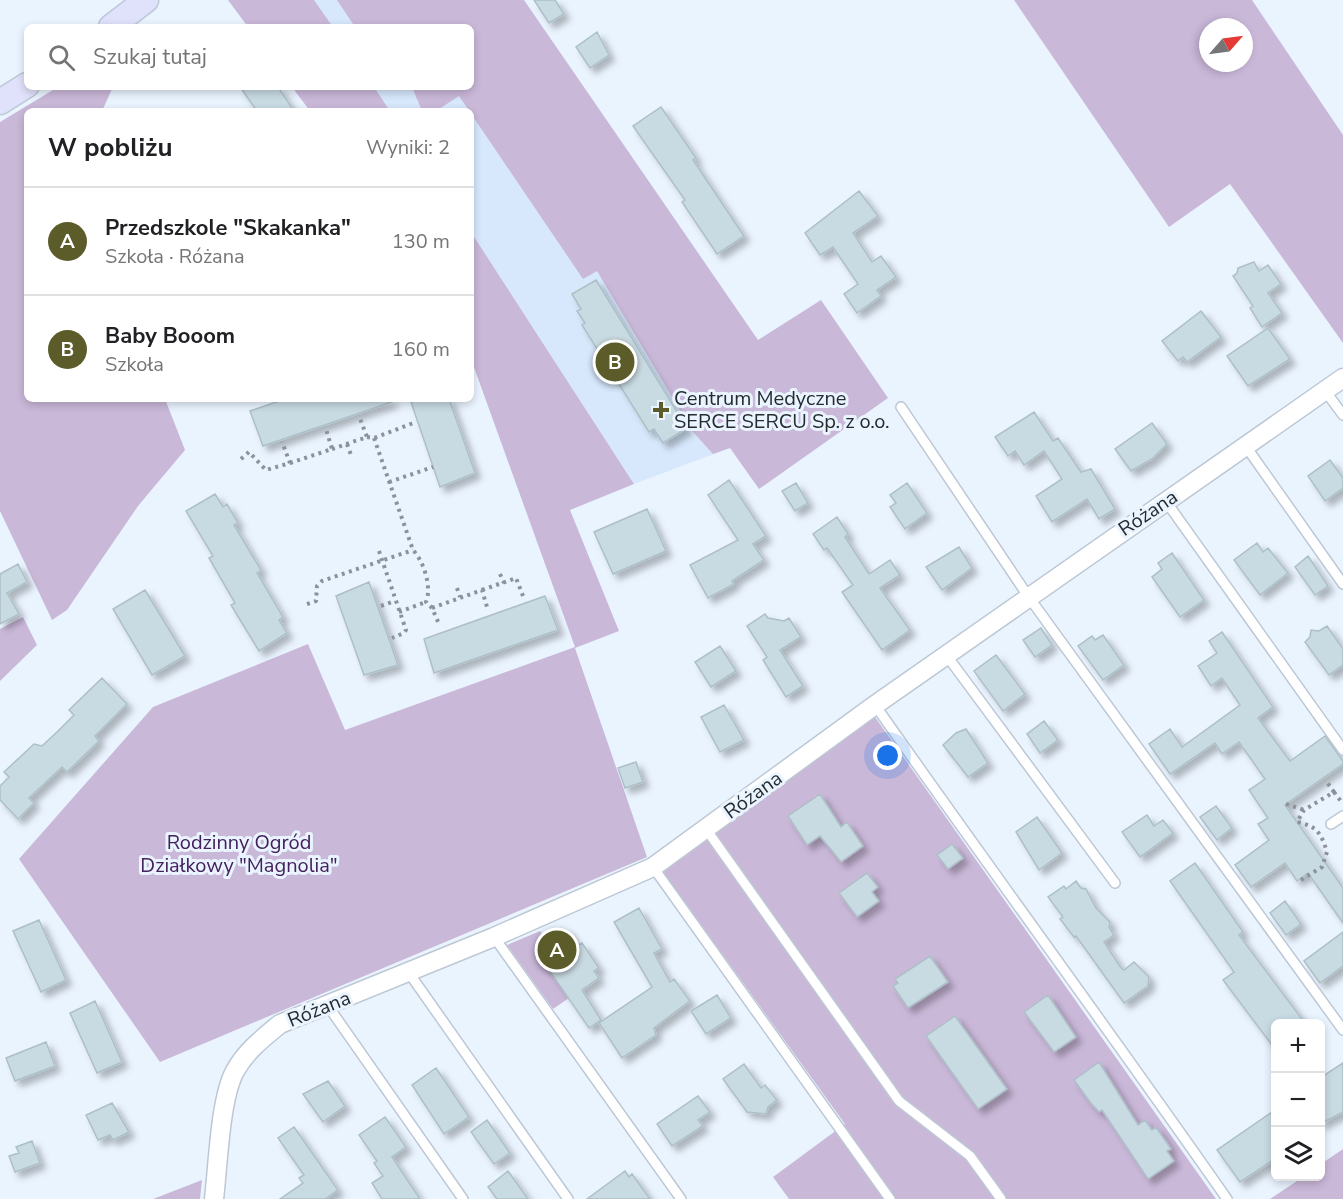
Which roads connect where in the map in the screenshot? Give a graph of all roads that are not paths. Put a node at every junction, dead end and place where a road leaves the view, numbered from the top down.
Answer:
1 (146, 0) edge
2 (115, 24) edge
3 (24, 87) edge
4 (0, 102) edge
5 (1343, 378) edge
6 (1326, 392) junction
7 (900, 407) dead end
8 (1343, 415) edge
9 (1247, 448) junction
10 (1165, 500) junction
11 (1343, 584) edge
12 (1028, 596) junction
13 (947, 656) junction
14 (875, 705) junction
15 (1343, 750) edge
16 (1343, 816) edge
17 (1331, 824) dead end
18 (706, 829) junction
19 (653, 867) junction
20 (1115, 883) dead end
21 (494, 937) junction
22 (409, 973) junction
23 (328, 1006) junction
24 (1343, 1030) edge
25 (214, 1199) edge
26 (463, 1199) edge
27 (568, 1199) edge
28 (681, 1199) edge
29 (890, 1199) edge
30 (1001, 1199) edge
31 (1227, 1199) edge

1 - 2 street
3 - 4 street
5 - 6 street, Różana
6 - 8 lane
6 - 9 street, Różana
7 - 12 lane
9 - 10 street, Różana
9 - 11 lane
10 - 12 street, Różana
10 - 15 lane
12 - 13 street, Różana
12 - 24 lane
13 - 14 street, Różana
13 - 20 lane
14 - 18 street, Różana
14 - 31 lane
16 - 17 lane
18 - 19 street, Różana
18 - 30 lane
19 - 21 street, Różana
19 - 29 lane
21 - 22 street, Różana
21 - 28 lane
22 - 23 street, Różana
22 - 27 lane
23 - 25 street, Różana
23 - 26 lane

